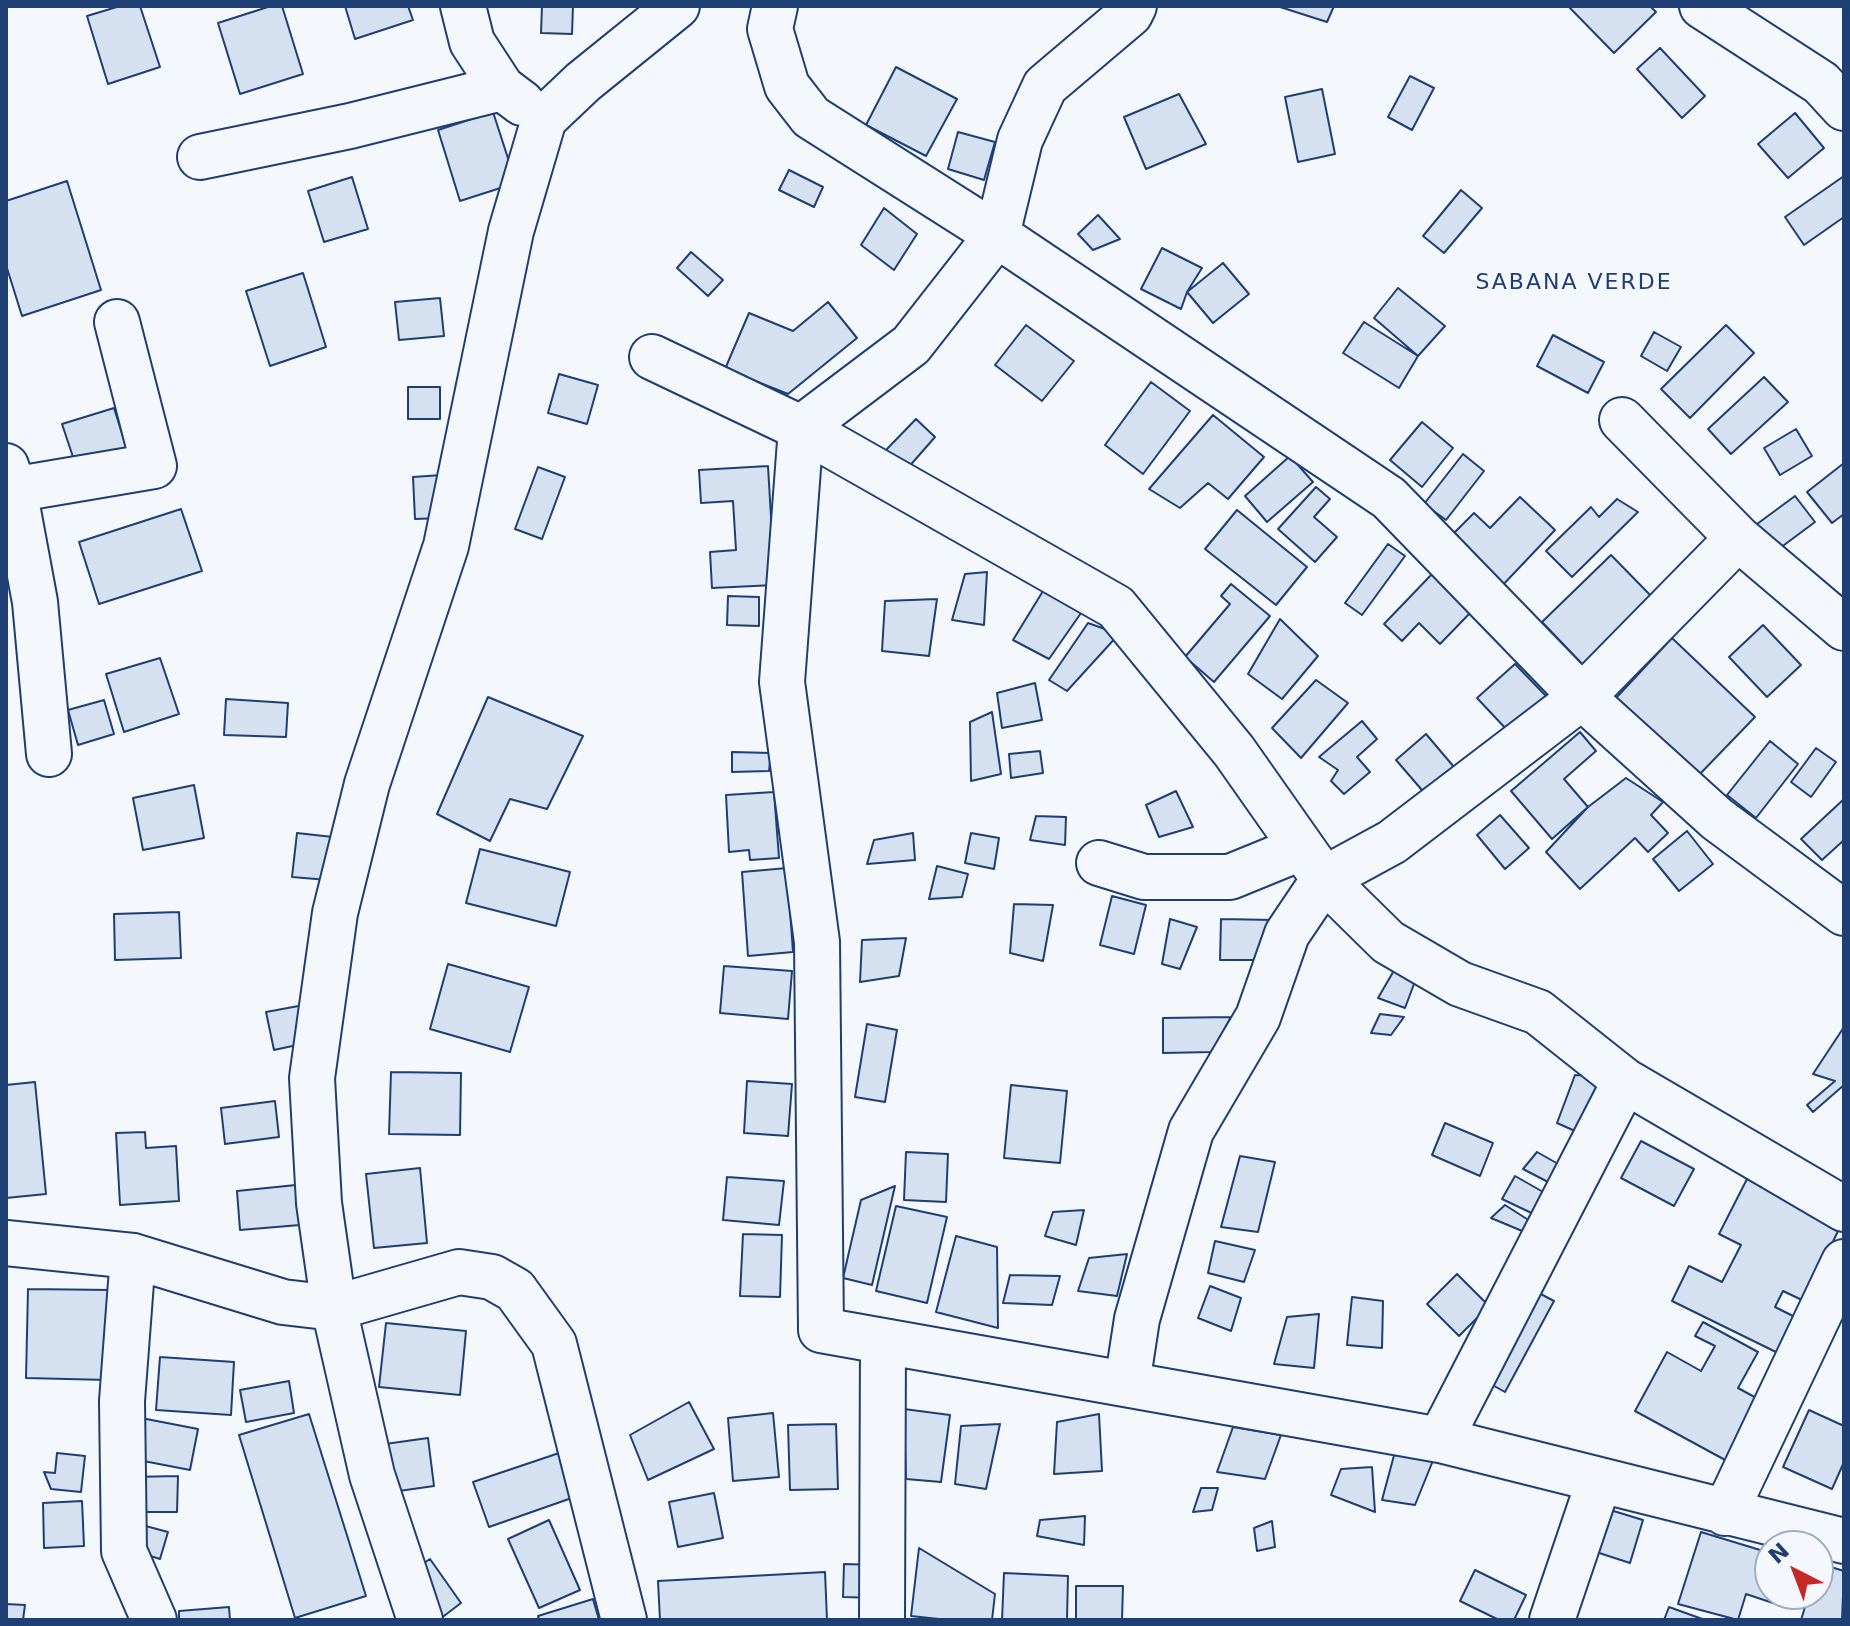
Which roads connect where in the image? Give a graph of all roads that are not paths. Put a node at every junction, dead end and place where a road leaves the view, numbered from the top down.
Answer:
1 (463, 6) edge
2 (677, 6) edge
3 (775, 6) edge
4 (1134, 6) edge
5 (1702, 6) edge
6 (502, 88) junction
7 (1836, 92) edge
8 (544, 119) junction
9 (200, 157) dead end
10 (997, 235) junction
11 (117, 322) dead end
12 (652, 357) dead end
13 (1622, 420) dead end
14 (801, 428) junction
15 (9, 482) edge
16 (1738, 538) junction
17 (1844, 628) edge
18 (1582, 697) junction
19 (49, 754) dead end
20 (1099, 863) dead end
21 (1313, 863) junction
22 (1844, 913) edge
23 (1625, 1081) junction
24 (1844, 1209) edge
25 (6, 1243) edge
26 (133, 1256) junction
27 (1844, 1262) edge
28 (334, 1308) junction
29 (883, 1341) junction
30 (1127, 1384) junction
31 (1440, 1440) junction
32 (1599, 1481) junction
33 (1725, 1513) junction
34 (1844, 1541) edge
35 (154, 1620) edge
36 (420, 1620) edge
37 (624, 1620) edge
38 (882, 1620) edge
39 (1552, 1620) edge

1 - 6 street
2 - 8 street
3 - 10 street
4 - 10 street
5 - 7 street
6 - 8 street
6 - 9 street
8 - 28 street
10 - 14 street
10 - 18 street
11 - 15 street
12 - 14 street
13 - 16 street
14 - 21 street
14 - 29 street
15 - 19 street
16 - 17 street
16 - 18 street
18 - 21 street
18 - 22 street
20 - 21 street
21 - 23 street
21 - 30 street
23 - 24 street
23 - 31 street
25 - 26 street
26 - 28 street
26 - 35 street
27 - 33 street
28 - 36 street
28 - 37 street
29 - 30 street
29 - 38 street
30 - 31 street
31 - 32 street
32 - 33 street
32 - 39 street
33 - 34 street

